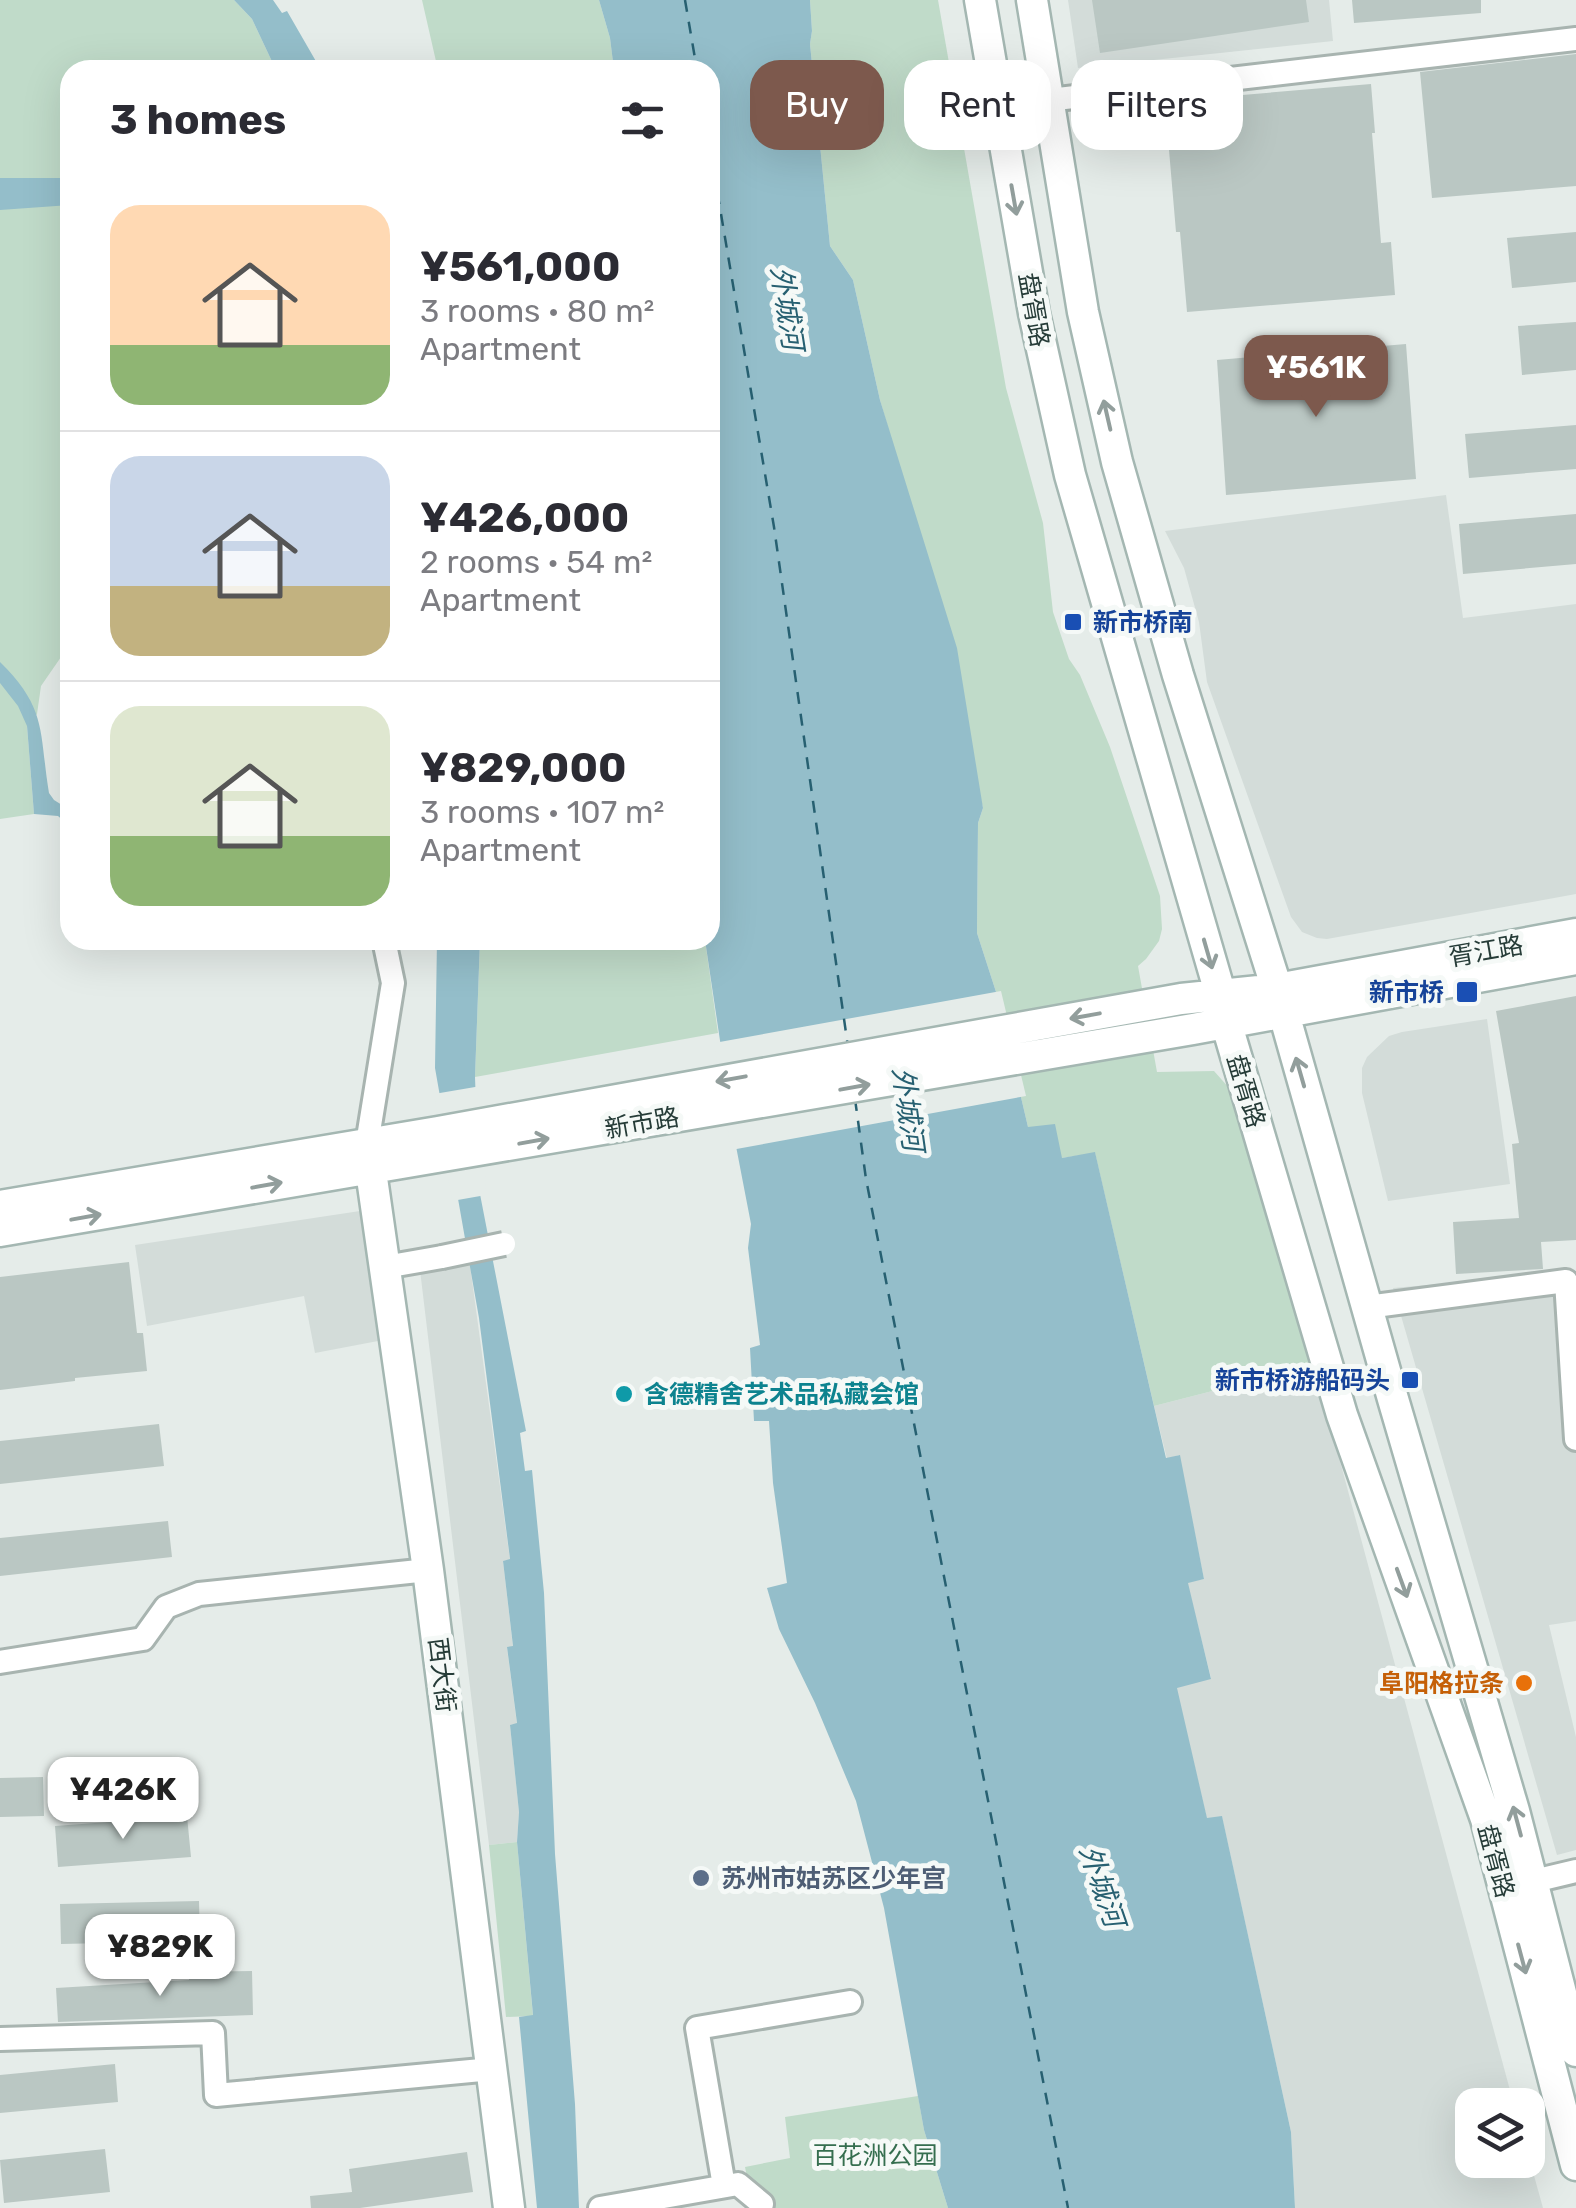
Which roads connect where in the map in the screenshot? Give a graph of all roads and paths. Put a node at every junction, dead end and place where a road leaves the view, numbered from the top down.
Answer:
1 (980, 0) edge
2 (1032, 0) edge
3 (1576, 39) edge
4 (990, 60) edge
5 (1042, 60) edge
6 (1051, 100) edge
7 (1051, 118) edge
8 (1005, 150) edge
9 (1117, 462) junction
10 (1070, 475) junction
11 (1576, 934) edge
12 (386, 950) edge
13 (1576, 959) edge
14 (1280, 1000) junction
15 (1223, 1010) junction
16 (438, 1145) junction
17 (369, 1156) junction
18 (0, 1206) edge
19 (0, 1232) edge
20 (504, 1244) dead end
21 (385, 1267) junction
22 (1367, 1307) junction
23 (1576, 1439) edge
24 (1431, 1527) junction
25 (1386, 1540) junction
26 (428, 1570) junction
27 (0, 1662) edge
28 (1576, 1870) edge
29 (1518, 1885) junction
30 (850, 2002) dead end
31 (0, 2039) edge
32 (1576, 2051) edge
33 (492, 2070) junction
34 (1576, 2165) edge
35 (724, 2186) junction
36 (762, 2204) dead end
37 (509, 2208) edge
38 (600, 2208) edge

1 - 4 main road, 盘胥路
2 - 5 main road, 盘胥路
3 - 6 street
9 -> 7 main road, 盘胥路
8 -> 10 main road, 盘胥路
9 - 10 main road
9 - 14 main road, 盘胥路
10 -> 15 main road, 盘胥路
11 - 14 main road, 胥江路
12 - 17 street
13 - 14 main road, 胥江路
14 - 15 main road, 新市路
22 -> 14 main road, 盘胥路
16 -> 15 main road, 新市路
15 -> 16 main road, 新市路
15 - 25 main road, 盘胥路
16 - 17 main road, 新市路
17 - 18 main road, 新市路
19 -> 17 main road, 新市路
17 - 21 main road, 西大街
20 - 21 street, bridge
21 - 26 main road, 西大街
22 - 23 street
22 - 24 main road, 盘胥路
24 - 25 main road
29 -> 24 main road, 盘胥路
25 -> 29 main road, 盘胥路
26 - 27 street
26 - 33 main road, 西大街
28 - 29 street
29 - 32 main road, 盘胥路
29 -> 34 main road, 盘胥路
30 - 35 street
31 - 33 street
33 - 37 main road, 西大街
35 - 36 street
35 - 38 street

